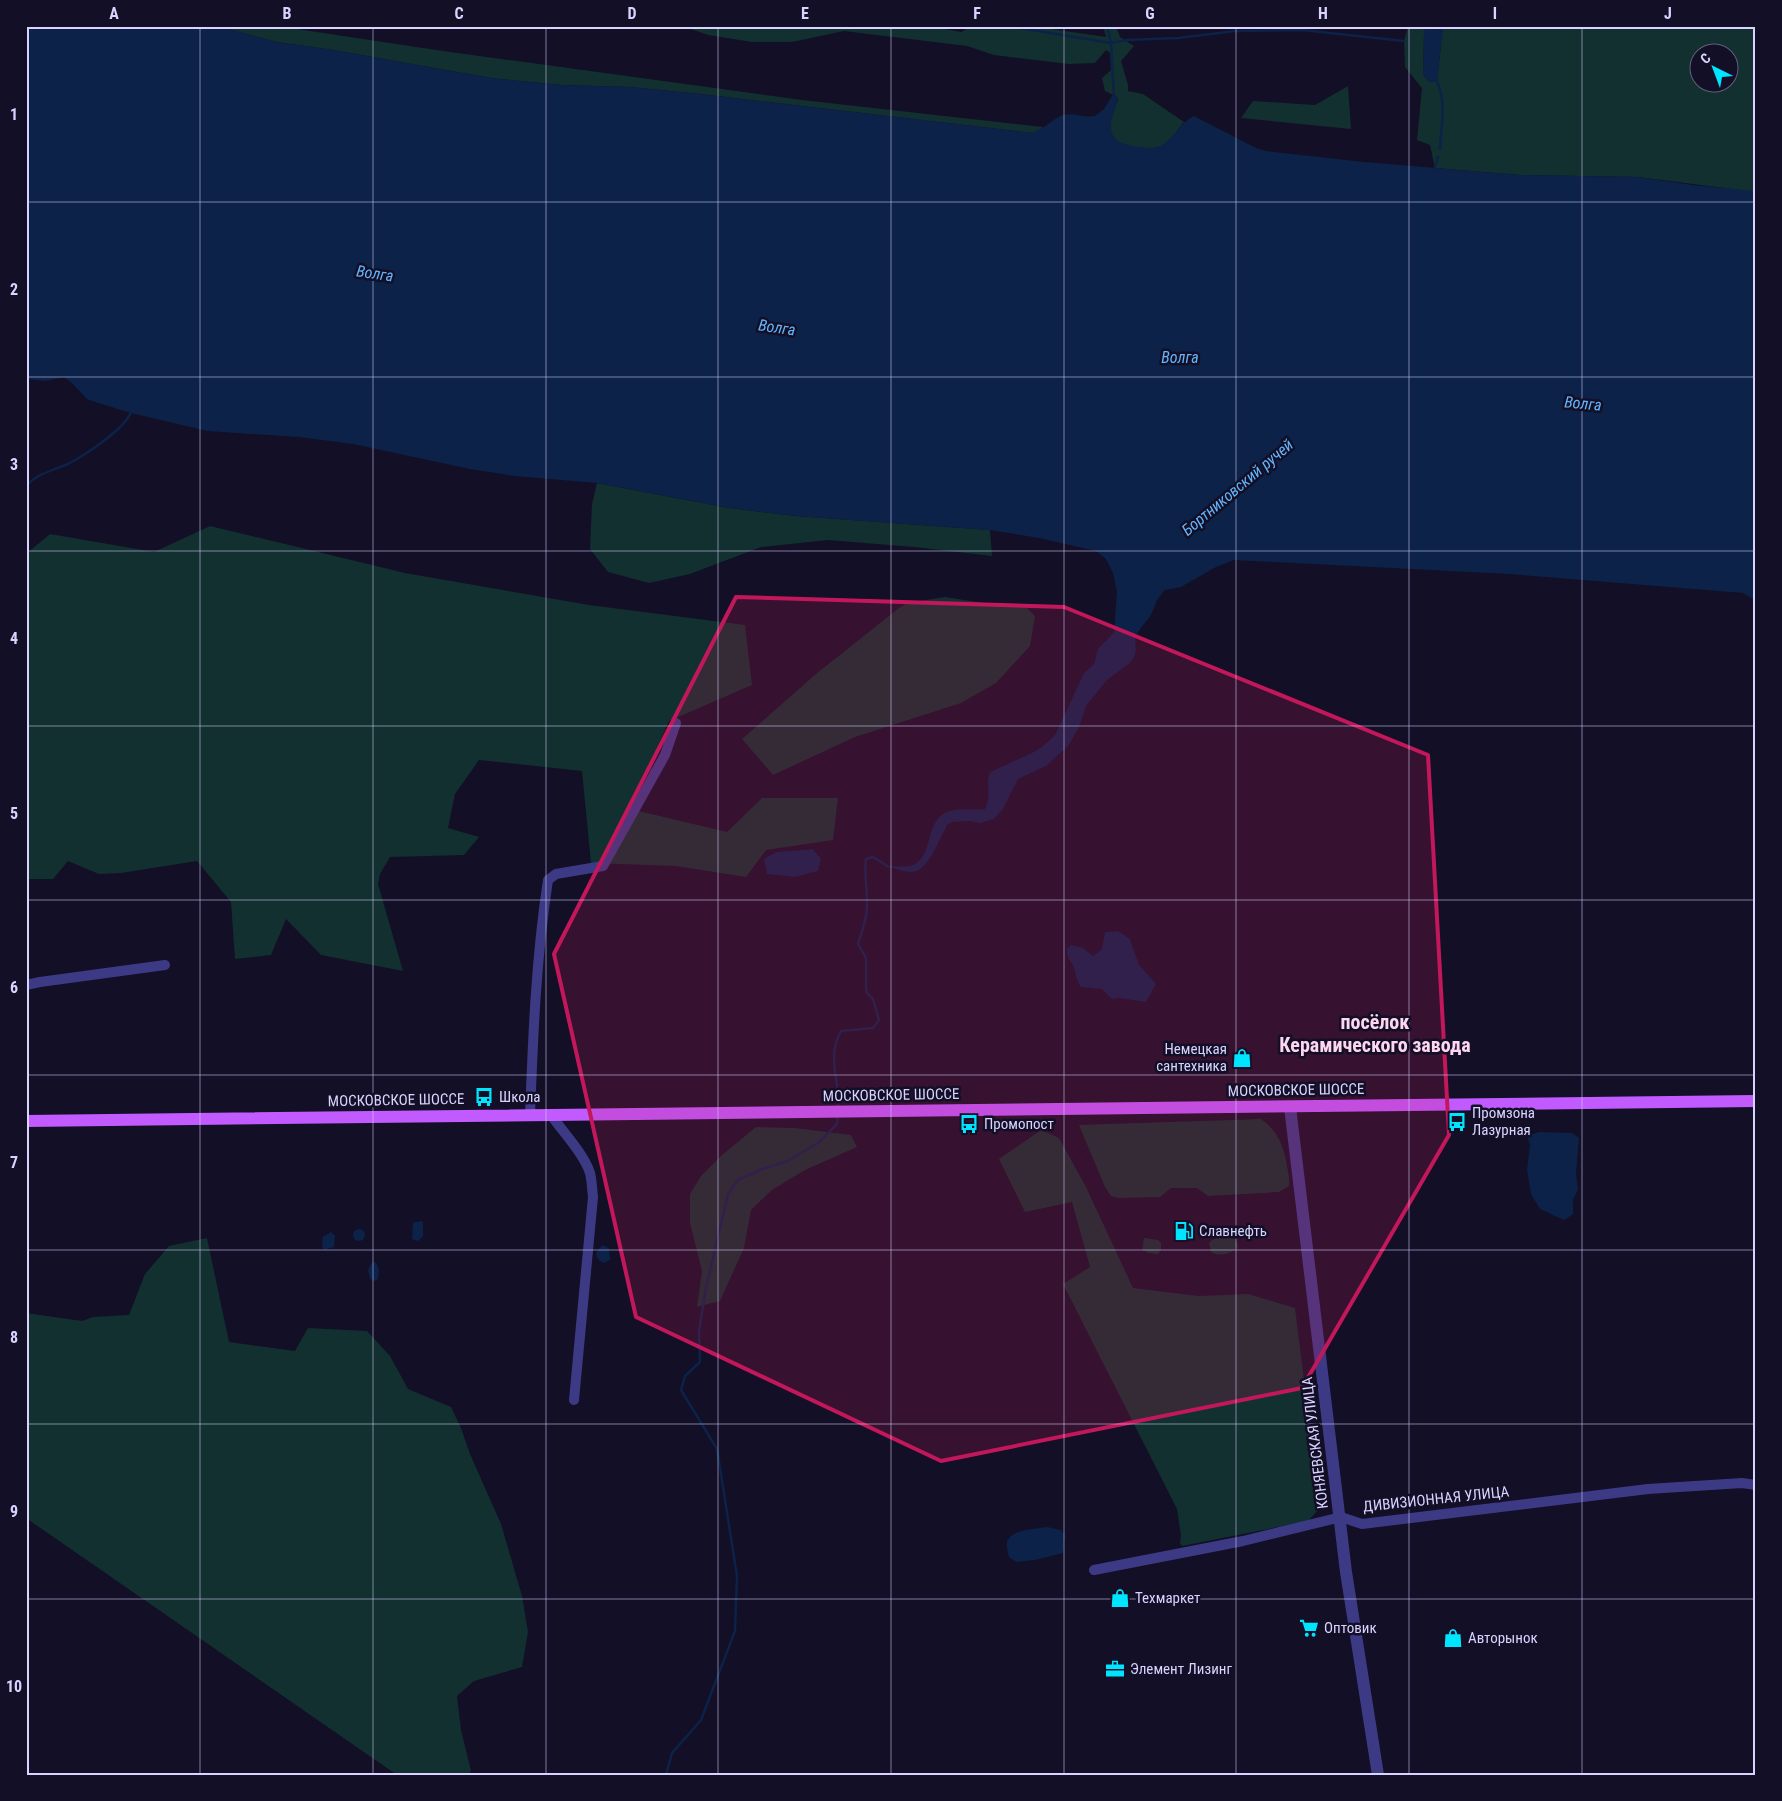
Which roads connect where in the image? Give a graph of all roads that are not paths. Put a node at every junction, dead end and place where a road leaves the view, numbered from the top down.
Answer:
1 (676, 723) dead end
2 (166, 965) dead end
3 (26, 986) edge
4 (1756, 1101) edge
5 (1290, 1106) junction
6 (530, 1115) junction
7 (551, 1115) junction
8 (26, 1120) edge
9 (574, 1400) dead end
10 (1756, 1485) edge
11 (1340, 1517) junction
12 (1094, 1570) dead end
13 (1378, 1775) edge

1 - 6 street
2 - 3 street
4 - 5 main road, МОСКОВСКОЕ ШОССЕ
5 - 7 main road, МОСКОВСКОЕ ШОССЕ
5 - 11 street, КОНЯЕВСКАЯ УЛИЦА
6 - 7 main road, МОСКОВСКОЕ ШОССЕ
6 - 8 main road, МОСКОВСКОЕ ШОССЕ
7 - 9 street
10 - 11 street, ДИВИЗИОННАЯ УЛИЦА
11 - 12 street, ДИВИЗИОННАЯ УЛИЦА
11 - 13 street, КОНЯЕВСКАЯ УЛИЦА

